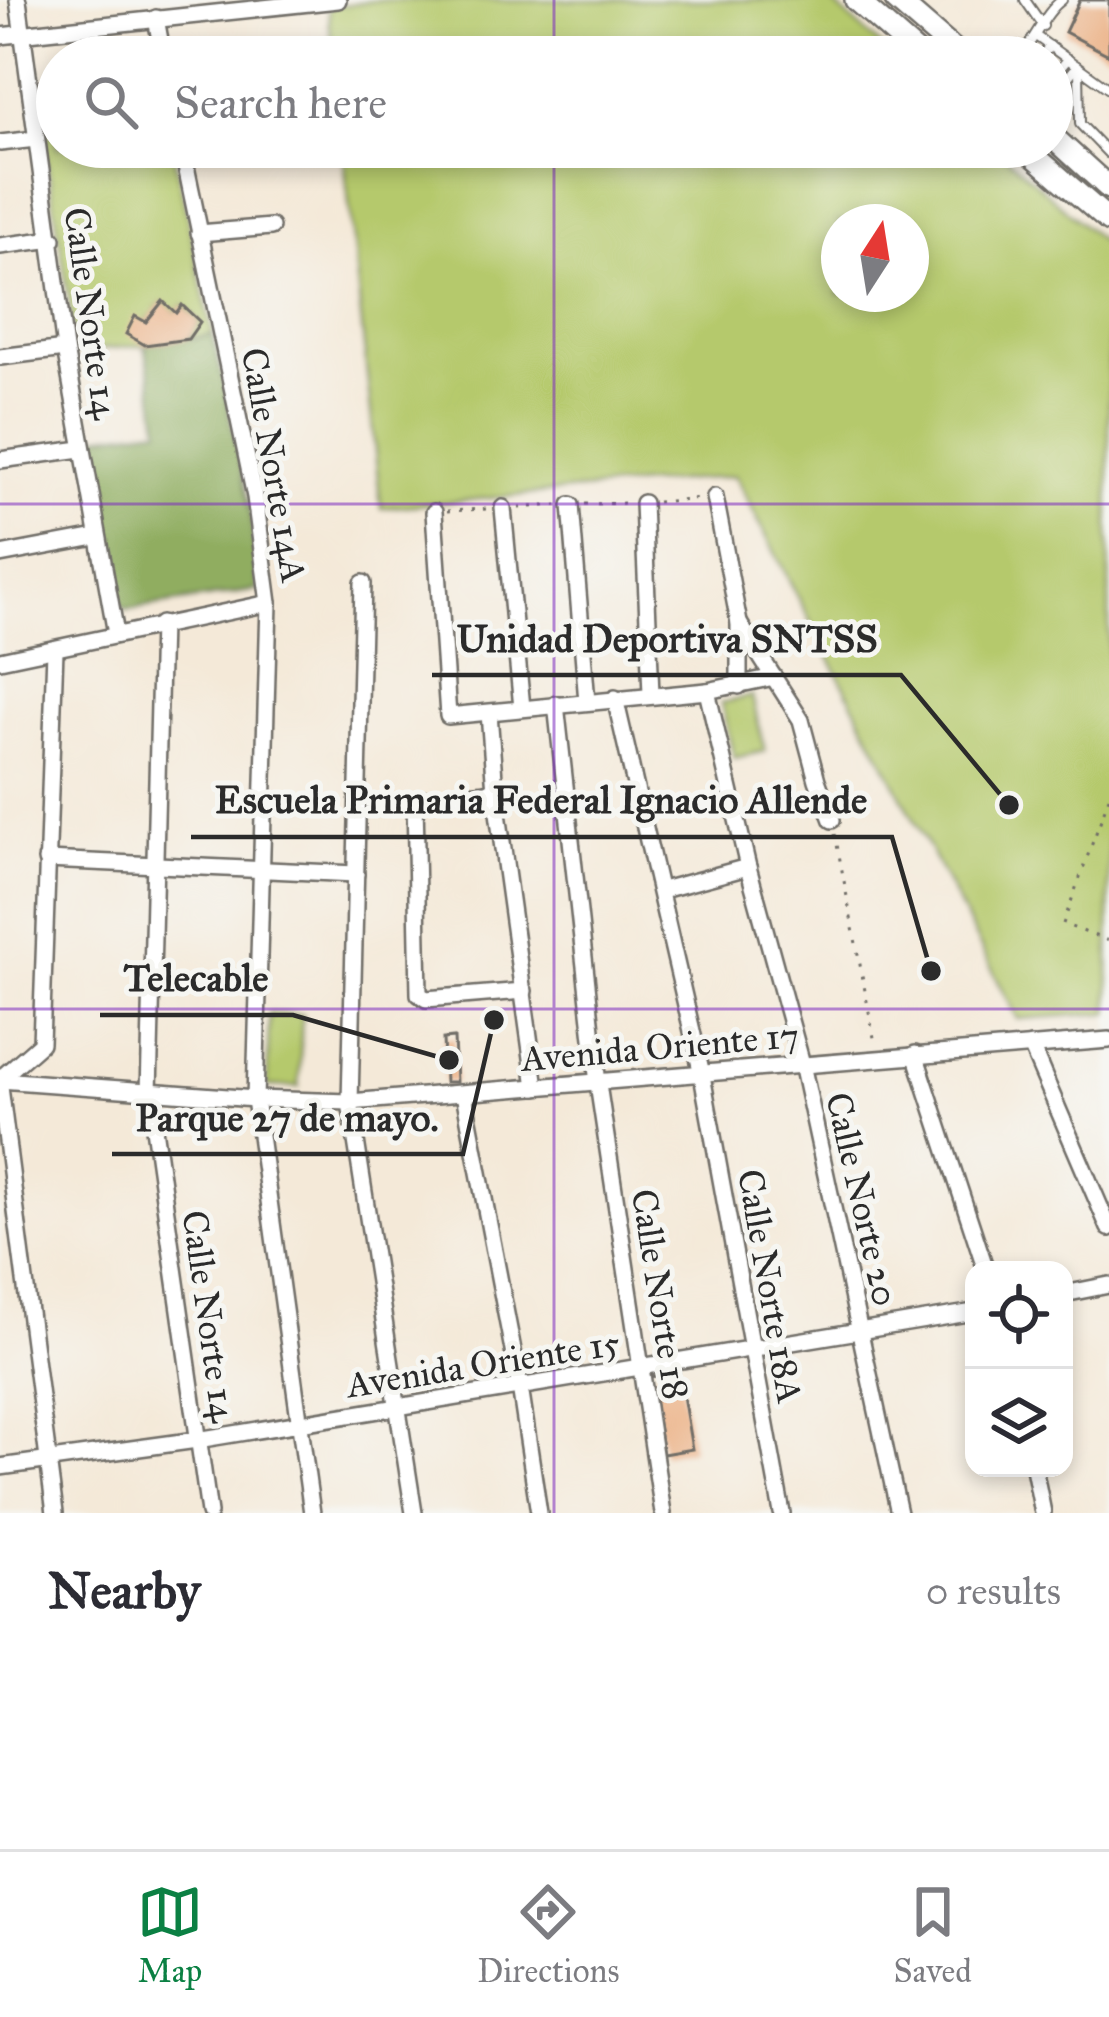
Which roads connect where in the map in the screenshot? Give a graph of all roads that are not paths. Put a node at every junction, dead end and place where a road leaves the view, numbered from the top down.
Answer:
1 (18, 0) edge
2 (338, 0) edge
3 (856, 0) edge
4 (896, 0) edge
5 (1025, 0) edge
6 (1061, 0) edge
7 (231, 5) edge
8 (156, 19) junction
9 (1043, 26) junction
10 (22, 34) junction
11 (0, 36) edge
12 (160, 36) edge
13 (897, 36) edge
14 (938, 36) edge
15 (1038, 36) edge
16 (1075, 64) junction
17 (1073, 67) edge
18 (1109, 89) edge
19 (36, 139) joint
20 (0, 143) edge
21 (1109, 154) edge
22 (1073, 155) edge
23 (41, 168) edge
24 (186, 168) edge
25 (1048, 168) edge
26 (1109, 188) edge
27 (1109, 221) edge
28 (271, 227) dead end
29 (199, 233) junction
30 (53, 239) junction
31 (0, 246) edge
32 (65, 350) junction
33 (0, 357) edge
34 (81, 449) junction
35 (0, 460) edge
36 (715, 497) dead end
37 (644, 503) dead end
38 (571, 505) dead end
39 (503, 508) dead end
40 (434, 512) dead end
41 (96, 537) junction
42 (0, 554) edge
43 (363, 583) dead end
44 (269, 603) junction
45 (739, 623) junction
46 (161, 624) junction
47 (116, 634) junction
48 (55, 650) junction
49 (0, 660) edge
50 (774, 677) junction
51 (739, 686) junction
52 (707, 691) junction
53 (651, 694) junction
54 (615, 698) junction
55 (586, 701) junction
56 (556, 704) junction
57 (522, 708) junction
58 (489, 712) junction
59 (495, 790) junction
60 (832, 820) road end
61 (46, 860) junction
62 (153, 867) junction
63 (748, 867) junction
64 (260, 871) junction
65 (356, 874) junction
66 (662, 890) junction
67 (524, 992) junction
68 (1109, 1040) edge
69 (1031, 1046) junction
70 (915, 1054) junction
71 (802, 1064) junction
72 (701, 1070) junction
73 (0, 1082) edge
74 (598, 1084) junction
75 (536, 1087) junction
76 (149, 1093) junction
77 (464, 1094) junction
78 (255, 1100) junction
79 (350, 1102) junction
80 (1109, 1228) edge
81 (983, 1261) edge
82 (1109, 1285) edge
83 (1073, 1292) edge
84 (965, 1313) edge
85 (861, 1330) junction
86 (751, 1351) junction
87 (642, 1367) junction
88 (520, 1387) junction
89 (398, 1406) junction
90 (298, 1423) junction
91 (197, 1440) junction
92 (47, 1461) junction
93 (0, 1466) edge
94 (1036, 1477) edge
95 (56, 1513) edge
96 (209, 1513) edge
97 (312, 1513) edge
98 (414, 1513) edge
99 (539, 1513) edge
100 (663, 1513) edge
101 (782, 1513) edge
102 (899, 1513) edge
103 (1043, 1513) edge

1 - 10 street, Calle Norte 14
2 - 7 street
3 - 13 main road
4 - 14 main road
5 - 9 lane
6 - 9 lane
7 - 8 street
8 - 10 street
8 - 12 street
9 - 15 lane
10 - 11 street
10 - 19 street, Calle Norte 14
16 - 17 lane
16 - 18 lane
16 - 21 lane
19 - 20 street
22 - 26 main road
23 - 30 street, Calle Norte 14
24 - 29 street, Calle Norte 14A
25 - 27 main road
28 - 29 street
29 - 44 street, Calle Norte 14A
30 - 31 street
30 - 32 street, Calle Norte 14
32 - 33 street
32 - 34 street, Calle Norte 14
34 - 35 street
34 - 41 street, Calle Norte 14
36 - 45 street
37 - 53 street
38 - 55 street
39 - 57 street
40 - 58 street
41 - 42 street
41 - 47 street, Calle Norte 14
43 - 65 street
44 - 46 street
44 - 64 street, Calle Norte 14A
45 - 50 street
45 - 51 street
46 - 47 street
46 - 62 street, Calle Norte 14
47 - 48 street
48 - 49 street
48 - 61 street
50 - 51 street
50 - 60 street
51 - 52 street
52 - 53 street
52 - 63 street, Calle Norte 20
53 - 54 street
54 - 55 street
54 - 66 street, Calle Norte 18A
55 - 56 street
56 - 57 street
56 - 74 street, Calle Norte 18
57 - 58 street
58 - 59 street
59 - 67 street
59 - 67 street
61 - 62 street
61 - 73 street
62 - 64 street
62 - 76 street, Calle Norte 14
63 - 66 street
63 - 71 street, Calle Norte 20
64 - 65 street
64 - 78 street, Calle Norte 14A
65 - 79 street
66 - 72 street, Calle Norte 18A
67 - 75 street
68 - 69 street, Avenida Oriente 17
69 - 70 street, Avenida Oriente 17
69 - 80 street
70 - 71 street, Avenida Oriente 17
70 - 81 street
71 - 72 street, Avenida Oriente 17
71 - 85 street, Calle Norte 20
72 - 74 street, Avenida Oriente 17
72 - 86 street, Calle Norte 18A
73 - 76 street, Avenida Oriente 17
73 - 92 street
74 - 75 street, Avenida Oriente 17
74 - 87 street, Calle Norte 18
75 - 77 street, Avenida Oriente 17
76 - 78 street, Avenida Oriente 17
76 - 91 street, Calle Norte 14
77 - 79 street, Avenida Oriente 17
77 - 88 street
78 - 79 street, Avenida Oriente 17
78 - 90 street, Calle Norte 14A
79 - 89 street
82 - 83 street
84 - 85 street, Avenida Oriente 15
85 - 86 street, Avenida Oriente 15
85 - 102 street, Calle Norte 20
86 - 87 street, Avenida Oriente 15
86 - 101 street, Calle Norte 18A
87 - 88 street, Avenida Oriente 15
87 - 100 street, Calle Norte 18
88 - 89 street, Avenida Oriente 15
88 - 99 street
89 - 90 street, Avenida Oriente 15
89 - 98 street
90 - 91 street, Avenida Oriente 15
90 - 97 street, Calle Norte 14A
91 - 92 street, Avenida Oriente 15
91 - 96 street, Calle Norte 14
92 - 93 street, Avenida Oriente 15
92 - 95 street
94 - 103 street

